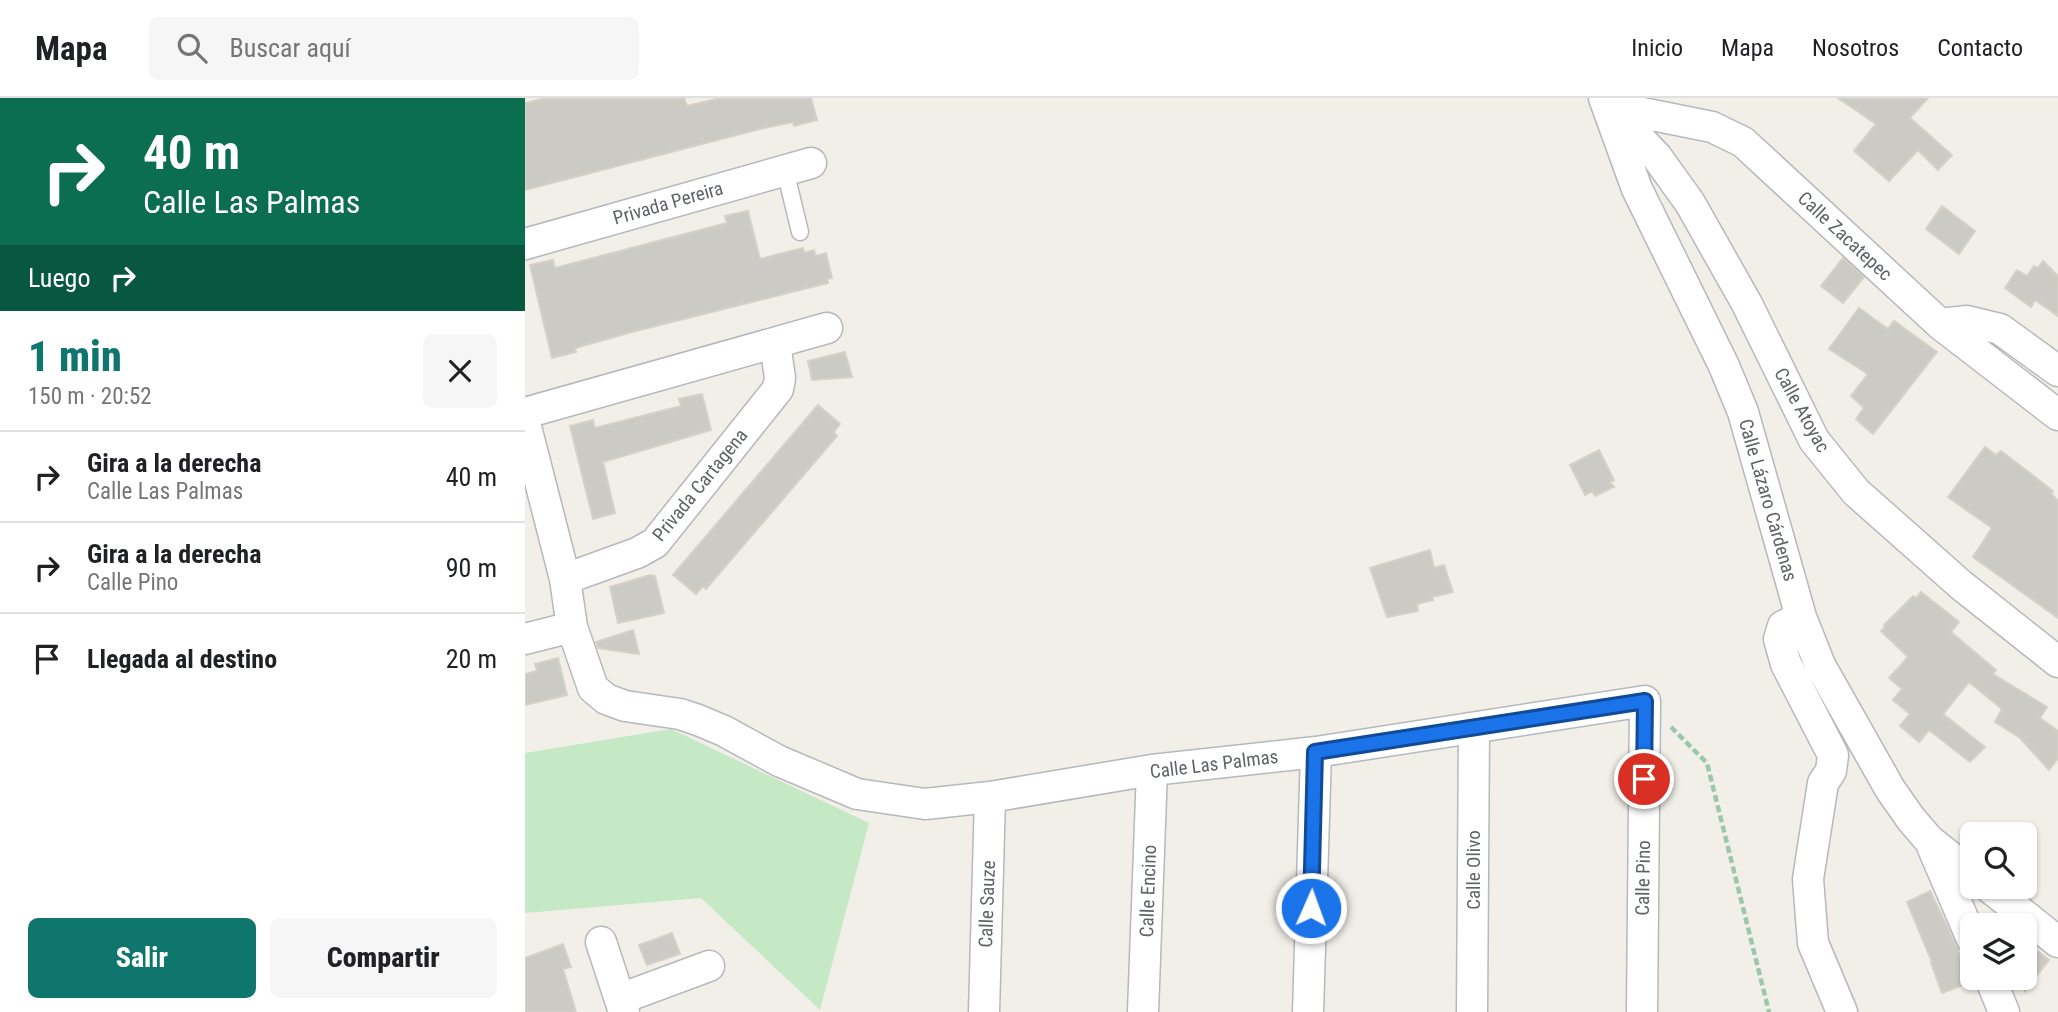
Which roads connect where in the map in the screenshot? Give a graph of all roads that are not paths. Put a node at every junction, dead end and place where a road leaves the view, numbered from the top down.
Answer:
1 (1606, 102) edge
2 (798, 167) joint
3 (800, 232) dead end
4 (525, 244) edge
5 (1940, 324) junction
6 (827, 328) dead end
7 (775, 343) junction
8 (2058, 371) edge
9 (525, 413) edge
10 (2058, 415) edge
11 (525, 422) edge
12 (529, 465) edge
13 (565, 579) junction
14 (1801, 617) junction
15 (572, 627) junction
16 (525, 639) edge
17 (2058, 662) edge
18 (1645, 701) joint
19 (1474, 729) junction
20 (1315, 752) junction
21 (1152, 770) junction
22 (989, 797) junction
23 (1929, 841) junction
24 (1960, 865) edge
25 (2004, 899) edge
26 (1961, 913) edge
27 (601, 942) dead end
28 (2058, 942) edge
29 (709, 966) dead end
30 (1995, 990) edge
31 (622, 1005) edge
32 (984, 1012) edge
33 (1143, 1012) edge
34 (1308, 1012) edge
35 (1472, 1012) edge
36 (1642, 1012) edge
37 (1842, 1012) edge
38 (2004, 1012) edge

1 - 5 street, Calle Zacatepec
1 - 14 street, Calle Lázaro Cárdenas
1 - 17 street, Calle Atoyac
2 - 3 lane
2 - 4 street, Privada Pereira
5 - 8 street
5 - 10 street, Calle Zacatepec
6 - 7 street
7 - 9 street
7 - 13 street, Privada Cartagena
11 - 12 street
12 - 13 street
13 - 15 street
14 - 23 street, Calle Lázaro Cárdenas
14 - 37 street
15 - 16 street
15 - 22 street, Calle Las Palmas
18 - 19 street, Calle Las Palmas
18 - 36 street, Calle Pino
19 - 20 street, Calle Las Palmas
19 - 35 street, Calle Olivo
20 - 21 street, Calle Las Palmas
20 - 34 street
21 - 22 street, Calle Las Palmas
21 - 33 street, Calle Encino
22 - 32 street, Calle Sauze
23 - 24 street, Calle Lázaro Cárdenas
23 - 26 street
25 - 28 street
27 - 31 street
29 - 31 street
30 - 38 street

